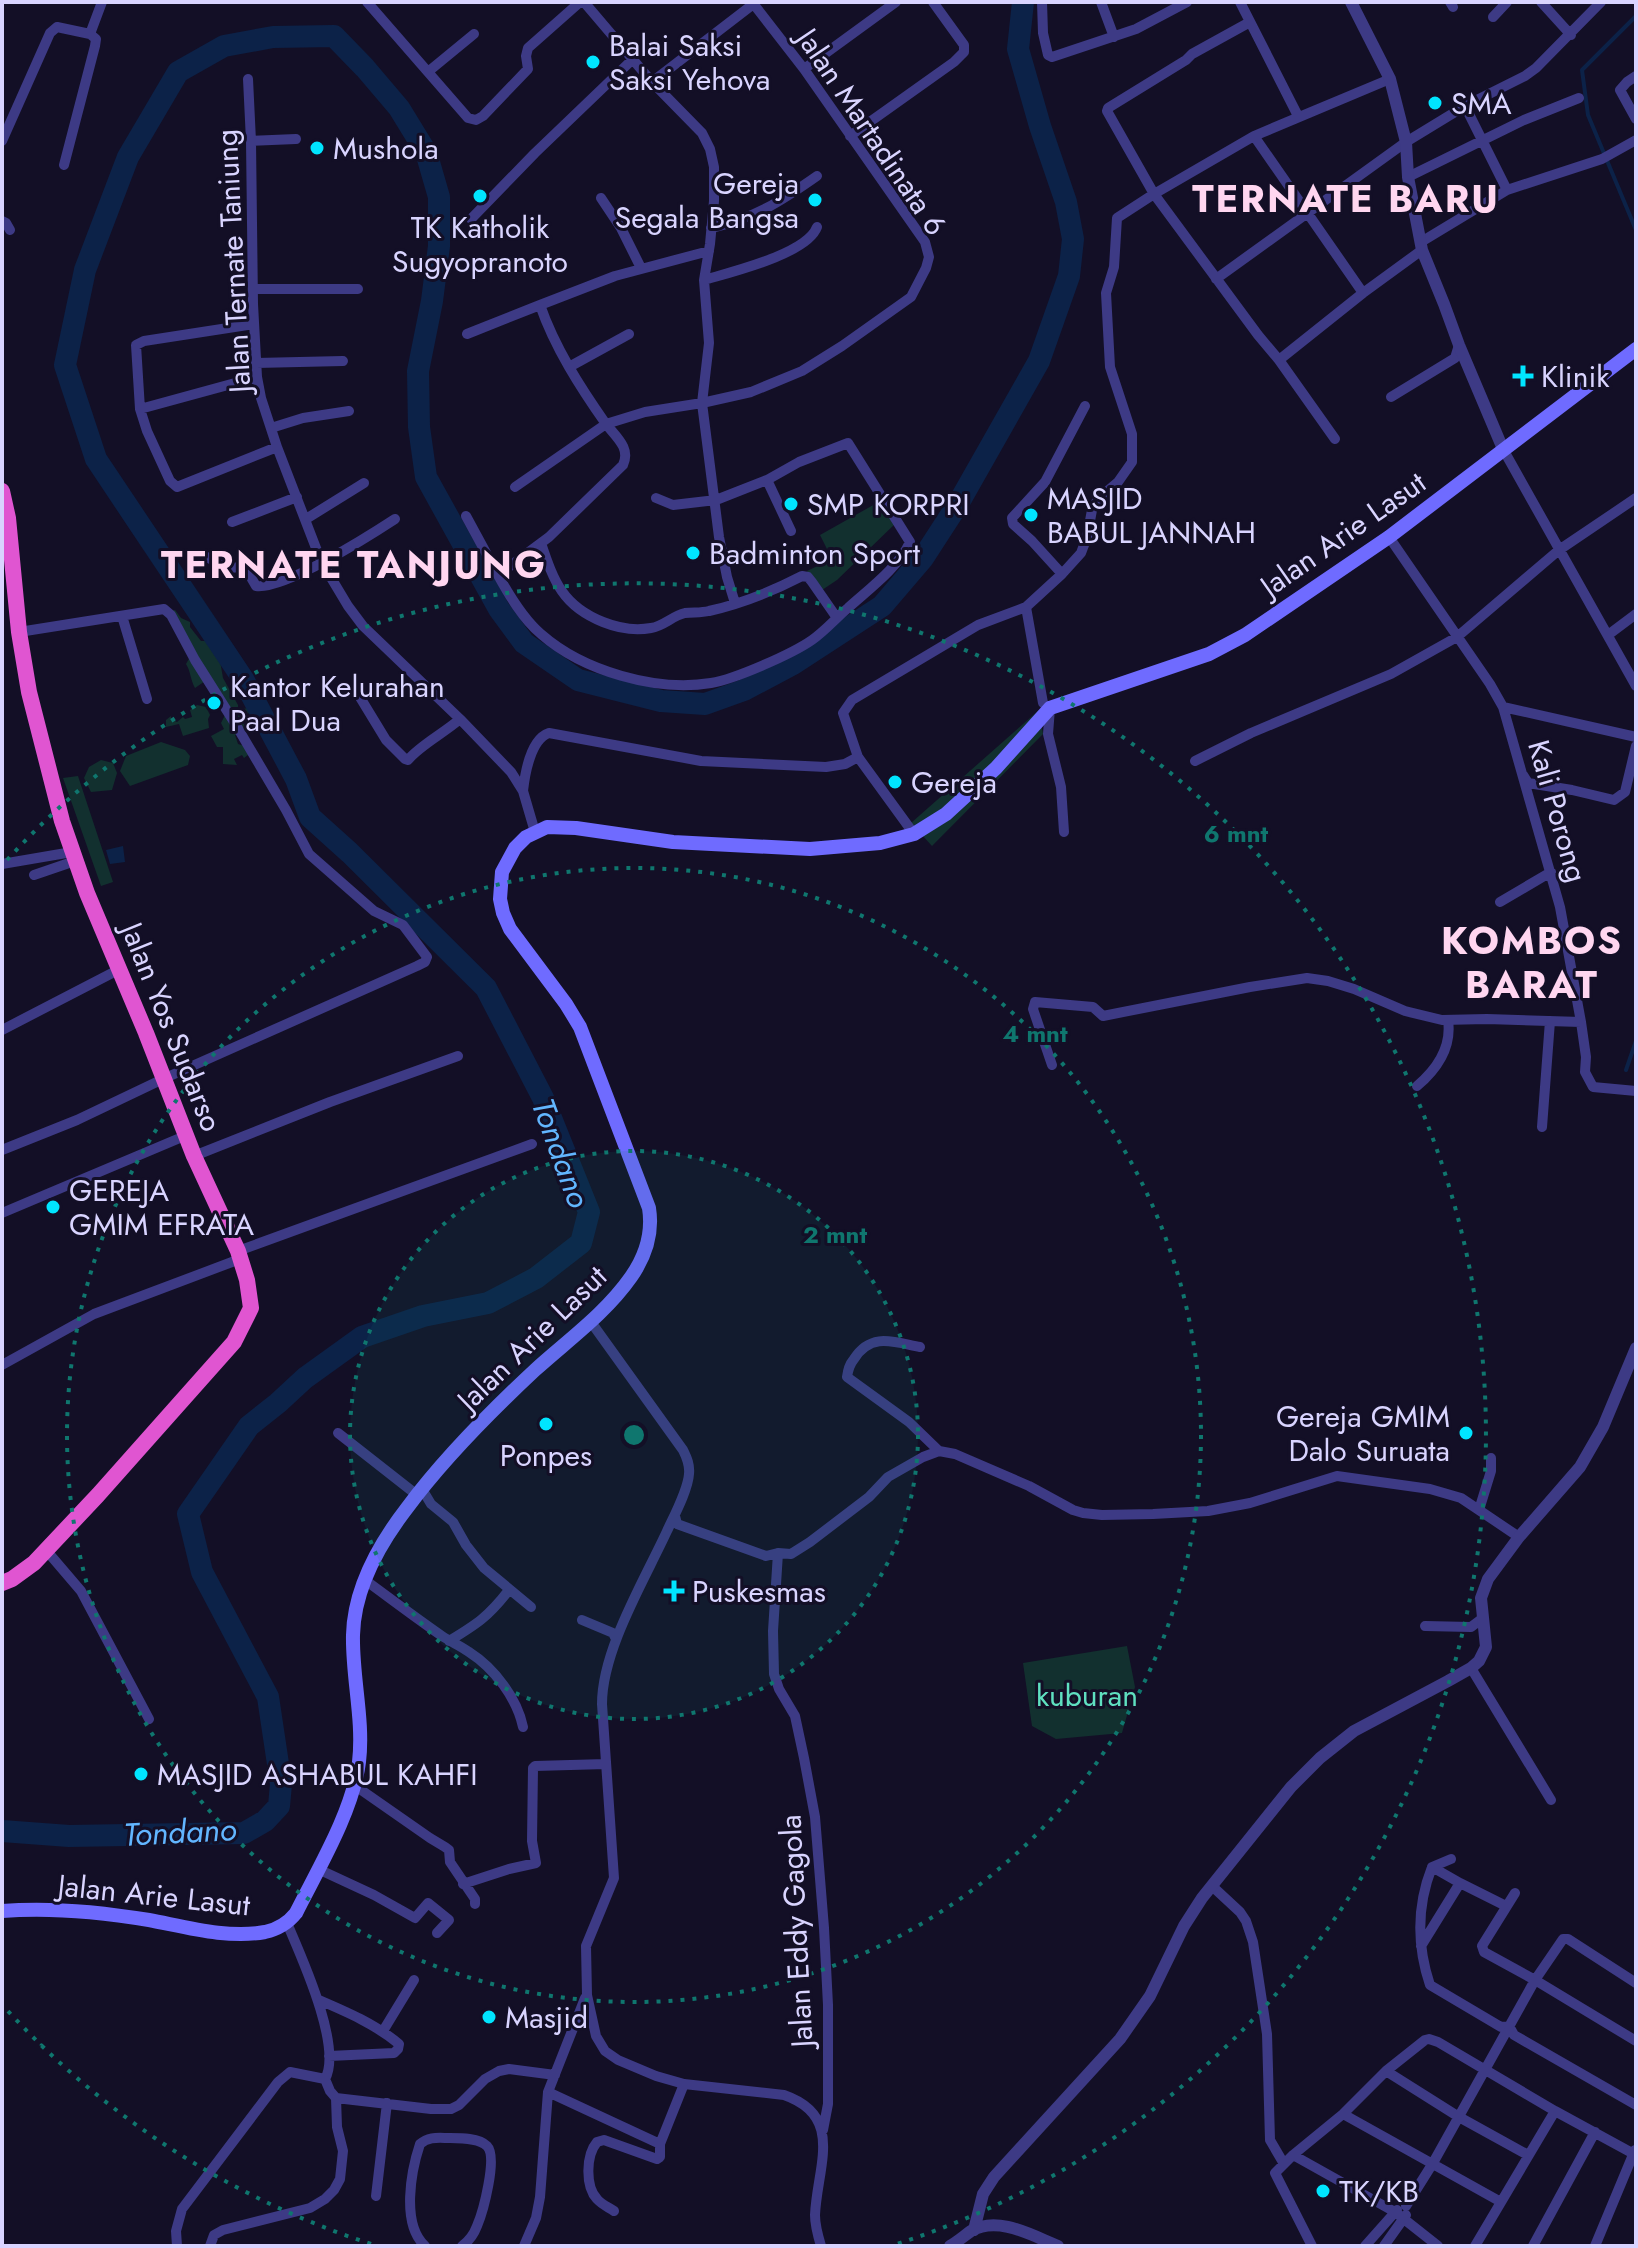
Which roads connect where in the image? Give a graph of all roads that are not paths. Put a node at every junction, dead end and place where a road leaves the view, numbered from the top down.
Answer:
1 (102, 2) edge
2 (367, 2) edge
3 (582, 2) edge
4 (896, 2) edge
5 (933, 2) edge
6 (1042, 2) edge
7 (1101, 2) edge
8 (1187, 2) edge
9 (1240, 2) edge
10 (1351, 2) edge
11 (1507, 2) edge
12 (1541, 2) edge
13 (1601, 2) edge
14 (754, 3) edge
15 (1493, 17) dead end
16 (1250, 22) junction
17 (90, 34) junction
18 (474, 34) dead end
19 (1571, 35) junction
20 (1114, 37) junction
21 (633, 59) junction
22 (804, 69) junction
23 (429, 71) junction
24 (1636, 76) edge
25 (248, 79) dead end
26 (1390, 79) junction
27 (652, 82) junction
28 (1579, 98) dead end
29 (1465, 106) junction
30 (1298, 116) junction
31 (1636, 119) edge
32 (850, 136) junction
33 (1254, 136) junction
34 (296, 139) dead end
35 (1636, 140) edge
36 (2, 141) edge
37 (251, 141) junction
38 (1482, 141) junction
39 (1406, 142) junction
40 (64, 165) dead end
41 (817, 176) dead end
42 (1408, 177) junction
43 (1507, 190) junction
44 (1154, 194) junction
45 (601, 198) dead end
46 (1306, 214) junction
47 (471, 219) dead end
48 (2, 221) edge
49 (817, 227) dead end
50 (711, 228) junction
51 (10, 230) dead end
52 (1421, 246) junction
53 (709, 251) junction
54 (641, 268) junction
55 (1216, 279) junction
56 (704, 280) junction
57 (253, 289) junction
58 (358, 289) dead end
59 (1363, 293) junction
60 (540, 305) junction
61 (254, 324) junction
62 (467, 334) dead end
63 (629, 334) dead end
64 (1459, 345) junction
65 (1630, 353) edge
66 (1279, 360) junction
67 (343, 361) dead end
68 (256, 363) junction
69 (569, 367) junction
70 (257, 377) junction
71 (1391, 397) dead end
72 (702, 403) junction
73 (1085, 406) dead end
74 (140, 409) junction
75 (349, 411) dead end
76 (606, 424) junction
77 (271, 428) junction
78 (1335, 439) dead end
79 (277, 447) junction
80 (1503, 449) junction
81 (767, 480) junction
82 (364, 483) dead end
83 (515, 487) dead end
84 (2, 491) edge
85 (297, 497) junction
86 (656, 498) dead end
87 (1636, 498) edge
88 (716, 500) junction
89 (466, 516) dead end
90 (306, 519) junction
91 (395, 519) dead end
92 (232, 522) dead end
93 (791, 531) dead end
94 (1389, 537) junction
95 (541, 543) junction
96 (1559, 550) junction
97 (207, 557) dead end
98 (321, 561) junction
99 (1062, 574) junction
100 (498, 575) junction
101 (735, 603) junction
102 (1026, 607) junction
103 (1636, 614) edge
104 (122, 616) junction
105 (837, 618) junction
106 (19, 632) junction
107 (1608, 635) junction
108 (1457, 637) junction
109 (1636, 686) edge
110 (358, 694) dead end
111 (147, 699) dead end
112 (1503, 707) junction
113 (1050, 708) junction
114 (460, 719) junction
115 (1636, 737) edge
116 (1636, 746) edge
117 (858, 757) junction
118 (1195, 761) dead end
119 (1521, 770) junction
120 (523, 791) junction
121 (535, 832) junction
122 (1064, 832) dead end
123 (914, 834) junction
124 (73, 856) junction
125 (2, 864) edge
126 (1551, 872) junction
127 (34, 875) dead end
128 (1500, 902) dead end
129 (118, 970) junction
130 (1448, 1020) junction
131 (1550, 1021) junction
132 (1581, 1022) junction
133 (2, 1030) edge
134 (458, 1056) dead end
135 (1052, 1065) dead end
136 (163, 1079) junction
137 (1417, 1086) dead end
138 (1636, 1091) edge
139 (1542, 1127) dead end
140 (187, 1135) junction
141 (532, 1144) dead end
142 (2, 1150) edge
143 (194, 1156) junction
144 (2, 1213) edge
145 (239, 1255) junction
146 (591, 1322) junction
147 (920, 1347) dead end
148 (1636, 1348) edge
149 (2, 1365) edge
150 (338, 1433) dead end
151 (939, 1451) junction
152 (1491, 1458) dead end
153 (419, 1492) junction
154 (1479, 1510) junction
155 (675, 1516) junction
156 (1519, 1537) junction
157 (46, 1550) junction
158 (778, 1553) junction
159 (365, 1580) junction
160 (2, 1583) edge
161 (509, 1590) junction
162 (531, 1607) dead end
163 (1483, 1618) junction
164 (582, 1620) dead end
165 (1425, 1626) dead end
166 (616, 1639) junction
167 (449, 1641) junction
168 (1471, 1668) junction
169 (149, 1719) dead end
170 (523, 1727) dead end
171 (606, 1764) junction
172 (354, 1785) junction
173 (1551, 1800) dead end
174 (1451, 1859) dead end
175 (1432, 1867) junction
176 (318, 1869) junction
177 (1460, 1883) junction
178 (463, 1884) junction
179 (1212, 1886) junction
180 (1515, 1893) dead end
181 (475, 1904) dead end
182 (1506, 1906) junction
183 (2, 1911) edge
184 (287, 1923) junction
185 (437, 1933) dead end
186 (1421, 1946) junction
187 (414, 1980) dead end
188 (1535, 1980) junction
189 (1636, 1983) edge
190 (587, 1995) junction
191 (319, 2000) junction
192 (1509, 2026) junction
193 (573, 2030) junction
194 (383, 2031) junction
195 (596, 2036) junction
196 (1636, 2041) edge
197 (329, 2056) junction
198 (1485, 2069) junction
199 (1386, 2071) junction
200 (555, 2075) junction
201 (325, 2079) junction
202 (684, 2084) junction
203 (548, 2092) junction
204 (336, 2098) junction
205 (387, 2103) junction
206 (1636, 2105) edge
207 (1555, 2111) junction
208 (1343, 2114) junction
209 (1459, 2117) junction
210 (823, 2130) junction
211 (1595, 2132) junction
212 (660, 2144) junction
213 (1635, 2152) edge
214 (1293, 2155) junction
215 (1528, 2155) junction
216 (1433, 2163) junction
217 (1284, 2164) junction
218 (376, 2196) dead end
219 (1501, 2202) junction
220 (1406, 2206) junction
221 (614, 2211) dead end
222 (1395, 2212) junction
223 (1405, 2218) junction
224 (974, 2230) junction
225 (530, 2233) junction
226 (177, 2246) edge
227 (210, 2246) edge
228 (425, 2246) edge
229 (462, 2246) edge
230 (524, 2246) edge
231 (536, 2246) edge
232 (821, 2246) edge
233 (950, 2246) edge
234 (1058, 2246) edge
235 (1312, 2246) edge
236 (1365, 2246) edge
237 (1384, 2246) edge
238 (1438, 2246) edge
239 (1475, 2246) edge
240 (1533, 2246) edge
241 (1595, 2246) edge

1 - 17 street
2 - 23 street
3 - 21 street
3 - 23 street
4 - 22 street
5 - 32 street
6 - 20 street
7 - 20 street
8 - 20 street
9 - 16 street
10 - 26 street
11 - 15 street
12 - 19 street
13 - 19 street
14 - 22 street, Jalan Martadinata 6
14 - 27 street
16 - 30 street
16 - 44 street
17 - 36 street
17 - 40 street
18 - 23 street
19 - 29 street
21 - 27 street
21 - 47 street
22 - 32 street, Jalan Martadinata 6
24 - 31 street
25 - 37 street, Jalan Ternate Taniung
26 - 30 street
26 - 39 street
27 - 50 street
28 - 38 street
29 - 38 street
29 - 39 street
30 - 33 street
32 - 72 street, Jalan Martadinata 6
33 - 44 street
33 - 46 street
34 - 37 street
35 - 43 street
37 - 57 street, Jalan Ternate Taniung
38 - 42 street
38 - 43 street
39 - 42 street
39 - 46 street
41 - 50 street
42 - 52 street
43 - 52 street
44 - 55 street
44 - 99 street
45 - 54 street
46 - 55 street
46 - 59 street
48 - 51 street
49 - 56 street
50 - 53 street
52 - 59 street
52 - 64 street
53 - 54 street
53 - 56 street
54 - 60 street
55 - 66 street
56 - 72 street
57 - 58 street
57 - 61 street, Jalan Ternate Taniung
59 - 66 street
60 - 62 street
60 - 69 street
61 - 68 street, Jalan Ternate Taniung
61 - 74 street
63 - 69 street
64 - 71 street
64 - 80 street
65 - 80 main road, Jalan Arie Lasut
66 - 78 street
67 - 68 street
68 - 70 street, Jalan Ternate Taniung
69 - 76 street
70 - 74 street
70 - 77 street, Jalan Ternate Taniung
72 - 76 street, Jalan Martadinata 6
72 - 88 street
73 - 99 street
74 - 79 street
75 - 77 street
76 - 83 street, Jalan Martadinata 6
76 - 95 street
77 - 79 street, Jalan Ternate Taniung
79 - 85 street, Jalan Ternate Taniung
80 - 94 main road, Jalan Arie Lasut
80 - 96 street
81 - 88 street
81 - 93 street
81 - 105 street
82 - 90 street
84 - 106 highway, Jalan Yos Sudarso
85 - 90 street, Jalan Ternate Taniung
85 - 92 street
86 - 88 street
87 - 96 street
88 - 101 street
89 - 100 street
90 - 98 street, Jalan Ternate Taniung
91 - 98 street
94 - 108 street, Kali Porong
94 - 113 main road, Jalan Arie Lasut
95 - 100 street
95 - 101 street
96 - 107 street
96 - 108 street
97 - 98 street
98 - 114 street, Jalan Ternate Taniung
99 - 102 street
100 - 105 street
101 - 105 street
102 - 113 street
102 - 117 street
103 - 107 street
104 - 106 street
104 - 111 street
104 - 136 street
106 - 124 highway, Jalan Yos Sudarso
107 - 109 street
108 - 112 street, Kali Porong
108 - 118 street
110 - 114 street
112 - 115 street
112 - 119 street, Kali Porong
113 - 122 street
113 - 123 main road, Jalan Arie Lasut
114 - 120 street, Jalan Ternate Taniung
116 - 119 street
117 - 120 street
117 - 123 street
119 - 126 street, Kali Porong
120 - 121 street, Jalan Ternate Taniung
121 - 123 main road, Jalan Arie Lasut
121 - 146 main road, Jalan Arie Lasut
124 - 125 street
124 - 127 street
124 - 129 highway, Jalan Yos Sudarso
126 - 128 street
126 - 132 street, Kali Porong
129 - 133 street
129 - 136 highway, Jalan Yos Sudarso
130 - 131 street
130 - 135 street
130 - 137 street
131 - 132 street
131 - 139 street
132 - 138 street, Kali Porong
134 - 143 street
136 - 140 highway, Jalan Yos Sudarso
136 - 142 street
140 - 143 highway, Jalan Yos Sudarso
140 - 144 street
141 - 145 street
143 - 145 highway, Jalan Yos Sudarso
145 - 149 street
145 - 157 highway, Jalan Yos Sudarso
146 - 153 main road, Jalan Arie Lasut
146 - 155 street
147 - 151 street
148 - 156 street
150 - 153 street
151 - 154 street
151 - 158 street
152 - 154 street
153 - 159 main road, Jalan Arie Lasut
153 - 161 street
154 - 156 street
155 - 158 street
155 - 166 street
156 - 163 street
157 - 160 highway, Jalan Yos Sudarso
157 - 169 street
158 - 210 street, Jalan Eddy Gagola
159 - 167 street
159 - 172 main road, Jalan Arie Lasut
161 - 162 street
161 - 167 street
163 - 165 street
163 - 168 street
164 - 166 street
166 - 171 street
167 - 170 street
168 - 173 street
168 - 179 street
171 - 178 street
171 - 190 street
172 - 176 main road, Jalan Arie Lasut
172 - 178 street
174 - 175 street
175 - 177 street
175 - 186 street
176 - 184 main road, Jalan Arie Lasut
176 - 185 street
177 - 182 street
177 - 186 street
178 - 181 street
179 - 217 street
179 - 224 street
180 - 182 street
182 - 188 street
183 - 184 main road, Jalan Arie Lasut
184 - 191 street
186 - 192 street
187 - 194 street
188 - 189 street
188 - 192 street
188 - 196 street
190 - 193 street
190 - 195 street
191 - 194 street
191 - 197 street
192 - 198 street
192 - 206 street
193 - 195 street
193 - 200 street
194 - 197 street
195 - 202 street
197 - 201 street
198 - 199 street
198 - 207 street
198 - 209 street
199 - 208 street
199 - 209 street
200 - 203 street
200 - 205 street
201 - 204 street
201 - 226 street
202 - 210 street
202 - 212 street
203 - 212 street
203 - 225 street
204 - 205 street
204 - 227 street
205 - 218 street
207 - 211 street
207 - 215 street
208 - 214 street
208 - 216 street
209 - 215 street
209 - 216 street
210 - 232 street, Jalan Eddy Gagola
211 - 213 street
211 - 240 street
212 - 221 street
213 - 241 street
214 - 217 street
214 - 222 street
215 - 219 street
216 - 219 street
216 - 220 street
217 - 235 street
219 - 239 street
220 - 222 street
220 - 223 street
222 - 223 street
222 - 236 street
223 - 237 street
223 - 238 street
224 - 233 street
224 - 234 street
225 - 230 street
225 - 231 street
228 - 229 street

